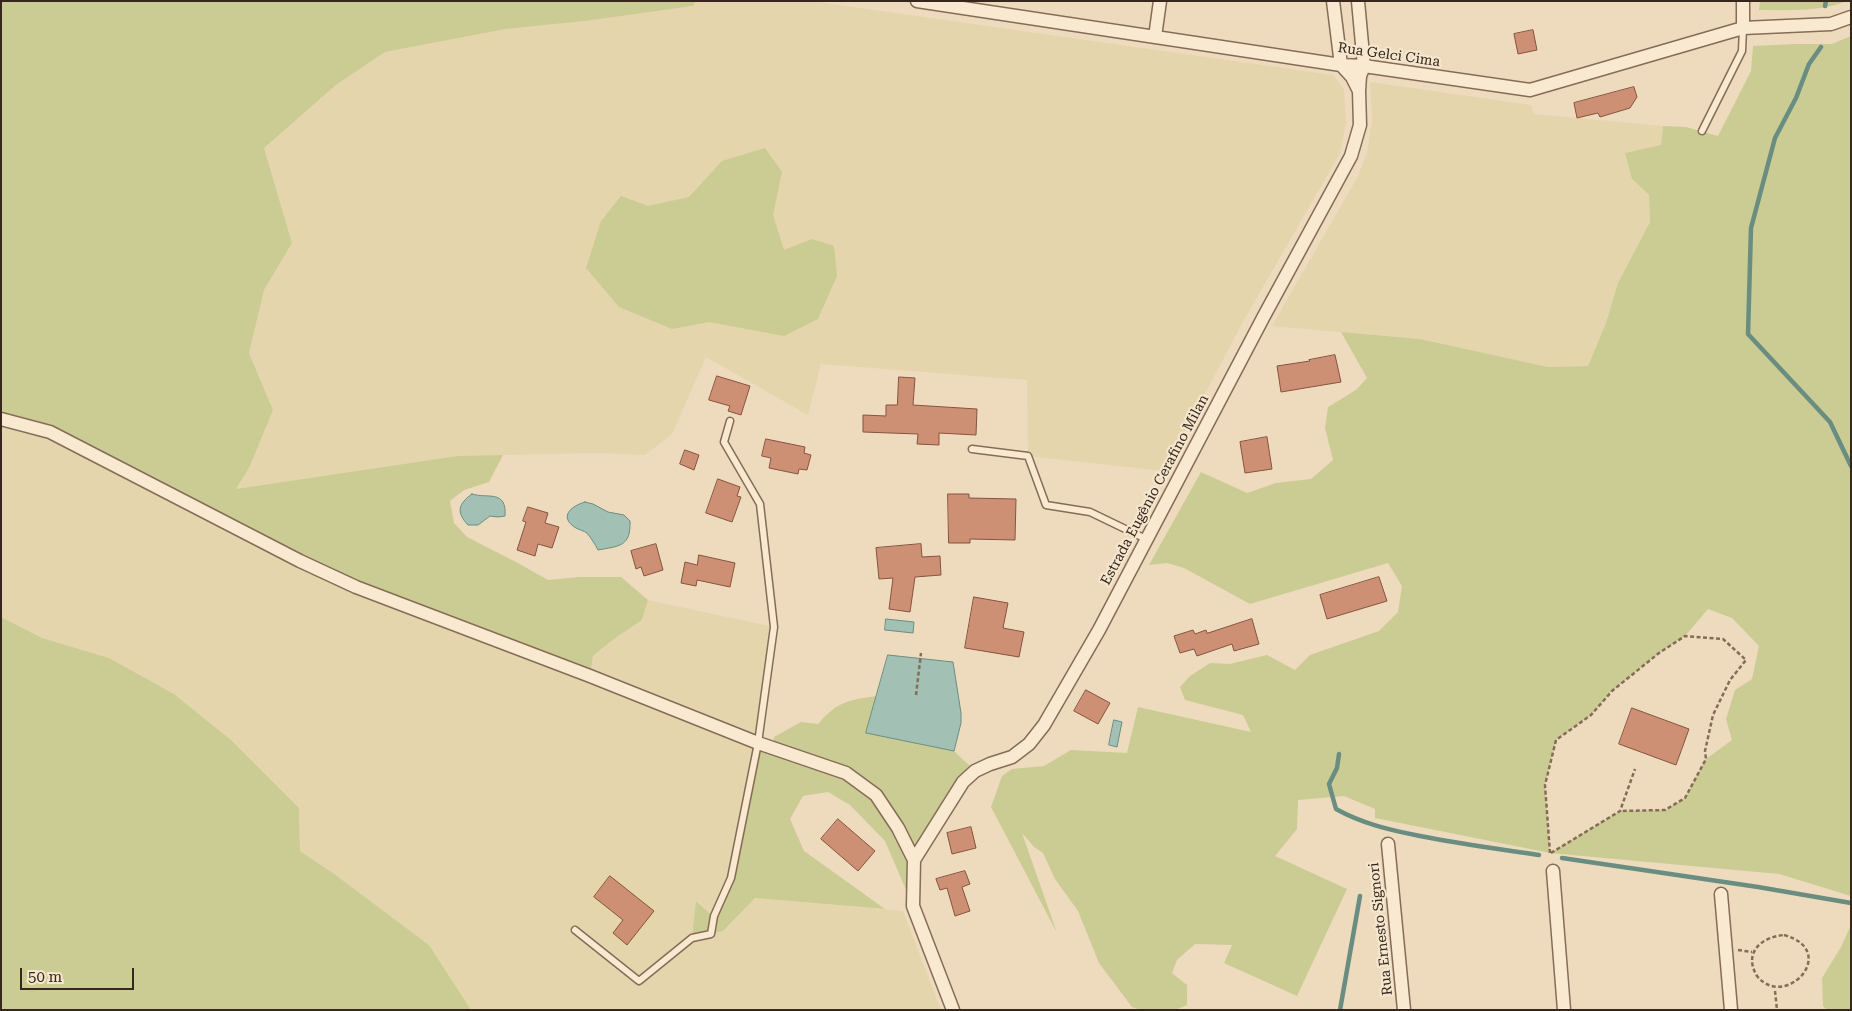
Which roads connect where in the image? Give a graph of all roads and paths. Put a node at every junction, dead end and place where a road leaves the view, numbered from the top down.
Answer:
1 (917, 1) edge
2 (1160, 1) edge
3 (1333, 1) edge
4 (1358, 1) edge
5 (1743, 1) edge
6 (986, 6) edge
7 (1851, 17) edge
8 (1743, 28) junction
9 (1155, 37) junction
10 (1341, 65) junction
11 (1364, 66) junction
12 (1359, 91) junction
13 (1702, 131) dead end
14 (1, 419) edge
15 (730, 421) dead end
16 (972, 448) dead end
17 (1146, 539) junction
18 (921, 653) dead end
19 (916, 695) dead end
20 (758, 743) junction
21 (1635, 769) dead end
22 (1620, 811) junction
23 (1388, 844) dead end
24 (914, 860) junction
25 (1553, 871) dead end
26 (1722, 894) dead end
27 (575, 930) dead end
28 (1736, 950) dead end
29 (1753, 952) junction
30 (1791, 988) dead end
31 (1775, 991) junction
32 (1785, 991) dead end
33 (1776, 1009) edge
34 (953, 1010) edge
35 (1404, 1010) edge
36 (1564, 1010) edge
37 (1731, 1010) edge

1 - 6 street, Rua Gelci Cima
2 - 9 street
3 - 10 street
4 - 11 street, Estrada Eugênio Cerafino Milan
5 - 8 street
6 - 9 street, Rua Gelci Cima
7 - 8 street, Rua Gelci Cima
8 - 11 street, Rua Gelci Cima
8 - 13 lane
9 - 10 street, Rua Gelci Cima
10 - 11 street, Rua Gelci Cima
10 - 12 street
11 - 12 street, Estrada Eugênio Cerafino Milan
12 - 17 street, Estrada Eugênio Cerafino Milan
14 - 20 street
15 - 20 lane
16 - 17 lane
17 - 24 street, Estrada Eugênio Cerafino Milan
18 - 19 path
20 - 24 street
20 - 27 lane
21 - 22 path
22 - 22 path
23 - 35 street, Rua Ernesto Signori
24 - 34 street
25 - 36 street
26 - 37 street
28 - 29 path
29 - 30 path
29 - 31 path
31 - 32 path
31 - 33 path

